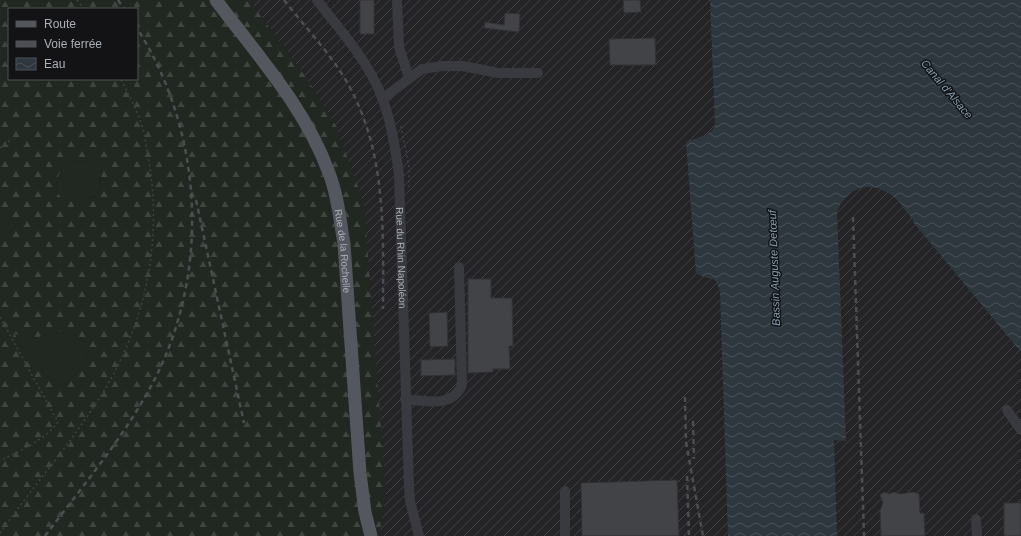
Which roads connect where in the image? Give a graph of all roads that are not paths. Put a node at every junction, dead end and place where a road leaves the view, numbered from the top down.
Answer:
1 (216, 0) edge
2 (316, 0) edge
3 (397, 0) edge
4 (538, 73) dead end
5 (409, 78) junction
6 (382, 99) junction
7 (459, 267) dead end
8 (405, 399) junction
9 (1007, 410) dead end
10 (1021, 430) edge
11 (565, 491) dead end
12 (976, 519) dead end
13 (371, 536) edge
14 (419, 536) edge
15 (565, 536) edge
16 (977, 536) edge

1 - 13 main road, Rue de la Rochelle
2 - 6 street, Rue du Rhin Napoléon
3 - 5 street
4 - 5 street
5 - 6 street
6 - 8 street, Rue du Rhin Napoléon
7 - 8 street
8 - 14 street, Rue du Rhin Napoléon
9 - 10 street
11 - 15 street
12 - 16 street

